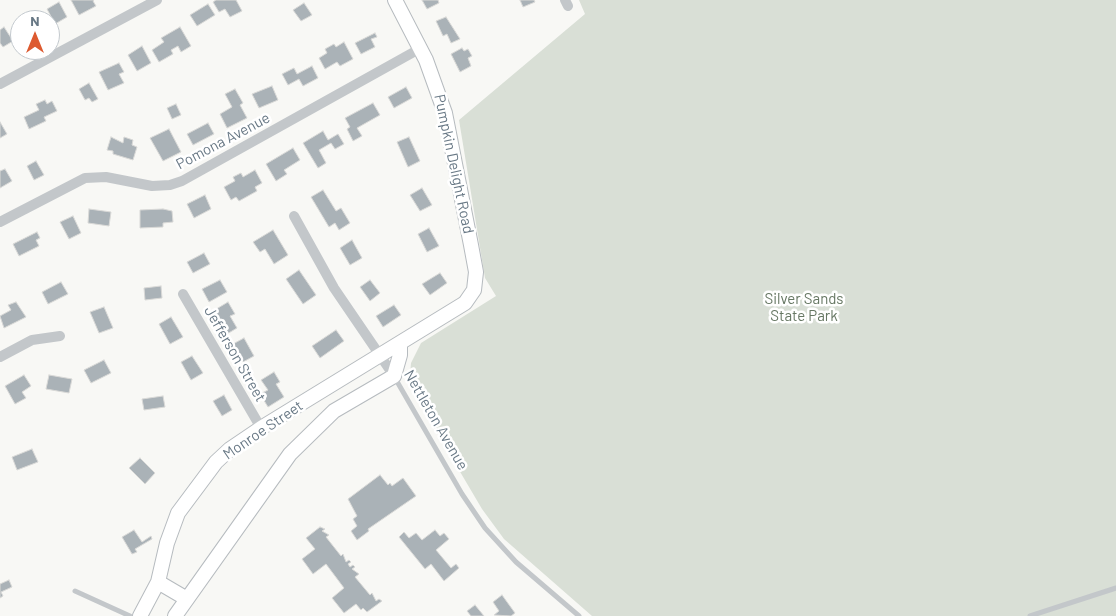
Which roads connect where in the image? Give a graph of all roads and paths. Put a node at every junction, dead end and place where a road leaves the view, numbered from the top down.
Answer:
1 (157, 0) edge
2 (395, 0) edge
3 (421, 48) junction
4 (0, 84) edge
5 (294, 216) dead end
6 (0, 222) edge
7 (183, 294) dead end
8 (465, 303) joint
9 (60, 336) dead end
10 (400, 344) junction
11 (380, 354) junction
12 (0, 357) edge
13 (394, 376) junction
14 (261, 428) junction
15 (158, 582) junction
16 (1116, 588) edge
17 (75, 591) dead end
18 (187, 599) junction
19 (130, 616) edge
20 (140, 616) edge
21 (174, 616) edge
22 (579, 616) edge
23 (1030, 616) edge

1 - 4 street
2 - 3 street, Pumpkin Delight Road
3 - 6 street, Pomona Avenue
3 - 8 street, Pumpkin Delight Road
5 - 11 street, Nettleton Avenue
7 - 14 street, Jefferson Street
8 - 10 street, Monroe Street
9 - 12 street
10 - 11 street, Monroe Street
10 - 13 street
11 - 13 street, Nettleton Avenue
11 - 14 street, Monroe Street
13 - 18 street, Monroe Street
13 - 22 lane, Nettleton Avenue
14 - 15 street, Monroe Street
15 - 18 street
15 - 20 street, Monroe Street
16 - 23 lane
17 - 19 lane
18 - 21 street, Monroe Street

